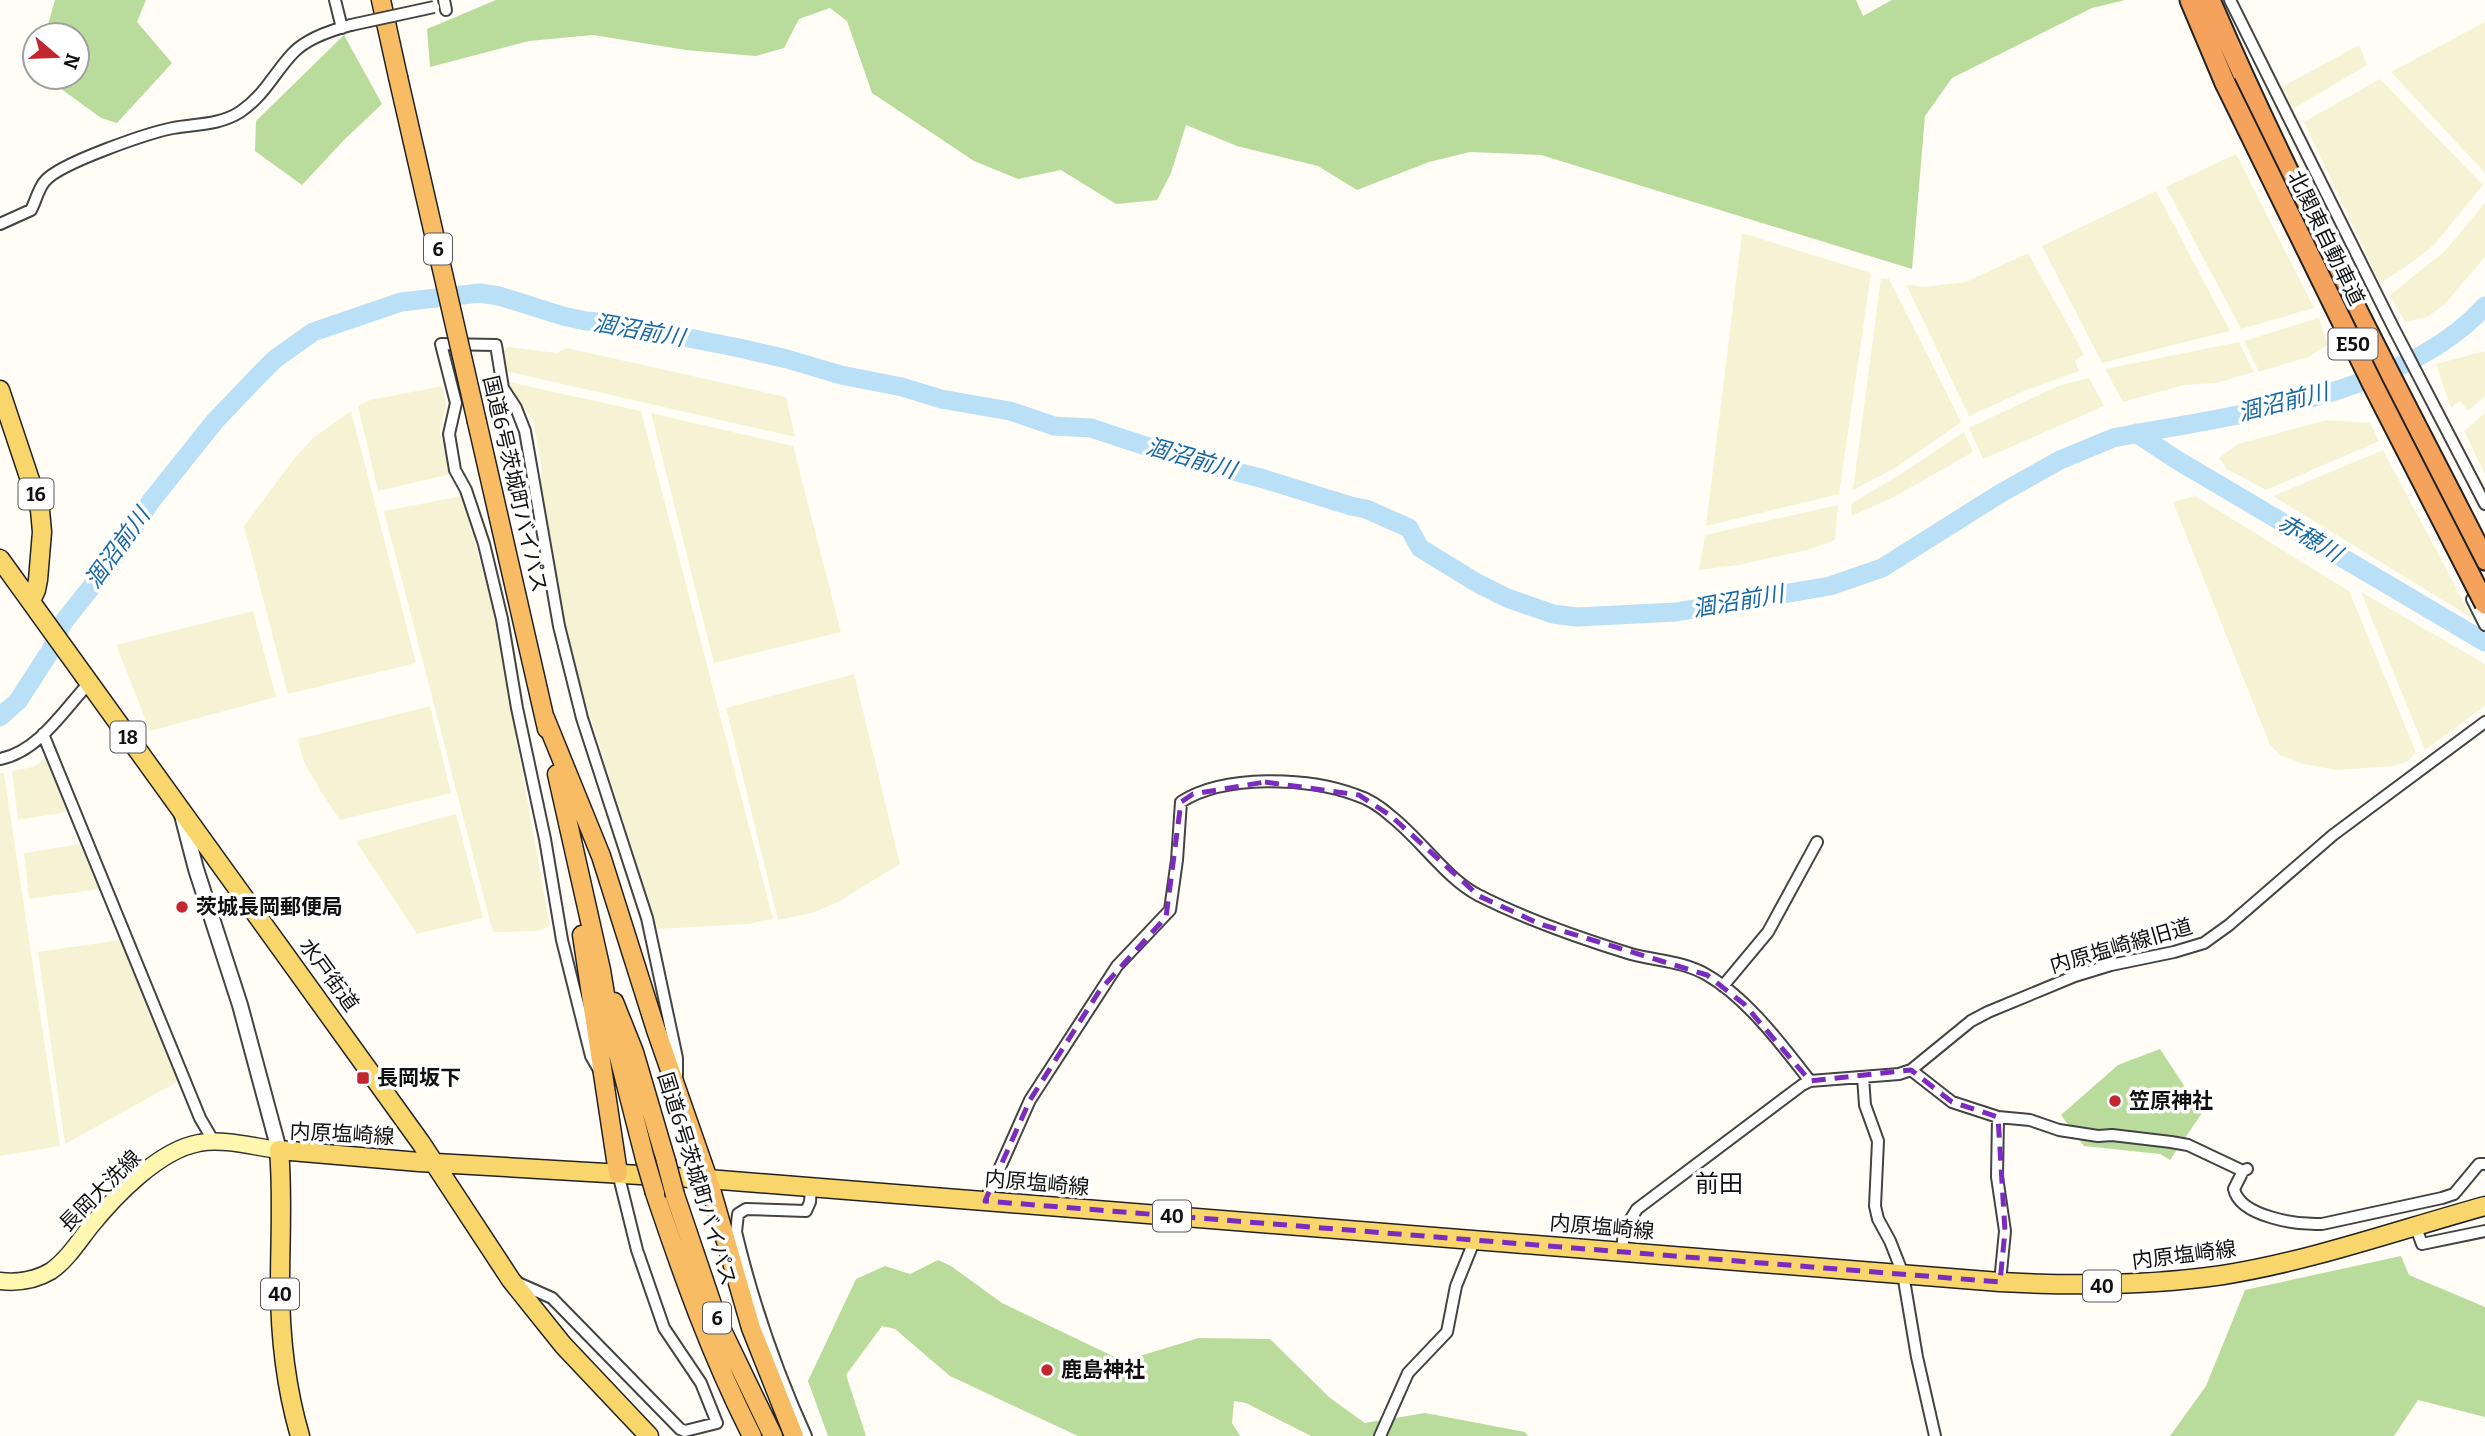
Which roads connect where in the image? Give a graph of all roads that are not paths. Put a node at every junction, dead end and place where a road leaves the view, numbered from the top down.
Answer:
1 (334, 0) edge
2 (2190, 0) edge
3 (2210, 0) edge
4 (2230, 0) edge
5 (382, 3) edge
6 (442, 6) edge
7 (346, 26) junction
8 (2234, 79) junction
9 (0, 224) edge
10 (0, 390) edge
11 (2376, 412) dead end
12 (2485, 504) edge
13 (0, 559) edge
14 (2485, 560) edge
15 (2485, 587) edge
16 (2477, 599) edge
17 (35, 607) junction
18 (2485, 625) edge
19 (89, 683) junction
20 (545, 718) junction
21 (2485, 722) edge
22 (43, 734) junction
23 (0, 759) edge
24 (180, 808) junction
25 (1817, 842) dead end
26 (217, 859) junction
27 (196, 869) junction
28 (601, 970) junction
29 (1723, 986) junction
30 (1911, 1070) junction
31 (1863, 1077) junction
32 (604, 1078) junction
33 (1810, 1081) junction
34 (679, 1100) junction
35 (1998, 1117) junction
36 (214, 1142) junction
37 (279, 1150) junction
38 (434, 1163) junction
39 (2485, 1164) edge
40 (618, 1174) junction
41 (708, 1179) junction
42 (811, 1187) junction
43 (985, 1201) junction
44 (2485, 1206) edge
45 (2415, 1225) junction
46 (2485, 1231) edge
47 (1475, 1239) junction
48 (1622, 1252) junction
49 (1903, 1274) junction
50 (511, 1280) junction
51 (0, 1281) edge
52 (2000, 1282) junction
53 (300, 1436) edge
54 (649, 1436) edge
55 (749, 1436) edge
56 (773, 1436) edge
57 (794, 1436) edge
58 (806, 1436) edge
59 (1380, 1436) edge
60 (1935, 1436) edge

1 - 7 street
2 - 8 highway, 北関東自動車道 / E50
3 - 8 highway, 北関東自動車道 / E50
4 - 12 street
5 - 20 highway, 国道6号茨城町バイパス / 6, bridge
6 - 7 street, bridge
7 - 9 street
8 - 14 highway, 北関東自動車道 / E50
8 - 16 highway, 北関東自動車道 / E50, bridge
10 - 17 main road, 16
11 - 16 street
13 - 17 main road, 水戸街道
15 - 16 street
16 - 18 street
17 - 19 main road, 水戸街道 / 18
19 - 22 street
19 - 24 main road, 水戸街道 / 18
20 - 28 highway, 国道6号茨城町バイパス / 6
20 - 32 highway
20 - 34 highway
21 - 30 street, 内原塩崎線旧道
22 - 23 street
22 - 36 street
24 - 26 main road, 水戸街道 / 18
24 - 27 street
25 - 29 street
26 - 27 street
26 - 38 main road, 水戸街道 / 18
27 - 37 street
28 - 55 highway, 国道6号茨城町バイパス / 6, bridge
28 - 56 highway, 国道6号茨城町バイパス / 6, bridge
29 - 33 street
29 - 43 street
30 - 31 street, 内原塩崎線旧道
30 - 35 street
31 - 33 street, 内原塩崎線旧道
31 - 49 street
32 - 34 street
32 - 40 highway
33 - 48 street, 内原塩崎線旧道
34 - 41 highway
35 - 39 street
35 - 52 street
36 - 37 main road, 長岡大洗線
36 - 51 main road, 長岡大洗線
37 - 38 main road, 内原塩崎線 / 40
37 - 53 main road, 内原塩崎線 / 40
38 - 40 main road, 40
38 - 50 main road, 水戸街道
40 - 41 main road, 40
40 - 50 street
41 - 42 main road, 内原塩崎線 / 40
41 - 57 highway
42 - 43 main road, 内原塩崎線 / 40
42 - 58 street
43 - 47 main road, 内原塩崎線 / 40
44 - 45 main road, 内原塩崎線 / 40
45 - 46 street
45 - 52 main road, 内原塩崎線 / 40
47 - 48 main road, 内原塩崎線 / 40
47 - 59 street
48 - 49 main road, 内原塩崎線 / 40
49 - 52 main road, 内原塩崎線 / 40
49 - 60 street
50 - 54 main road, 水戸街道

